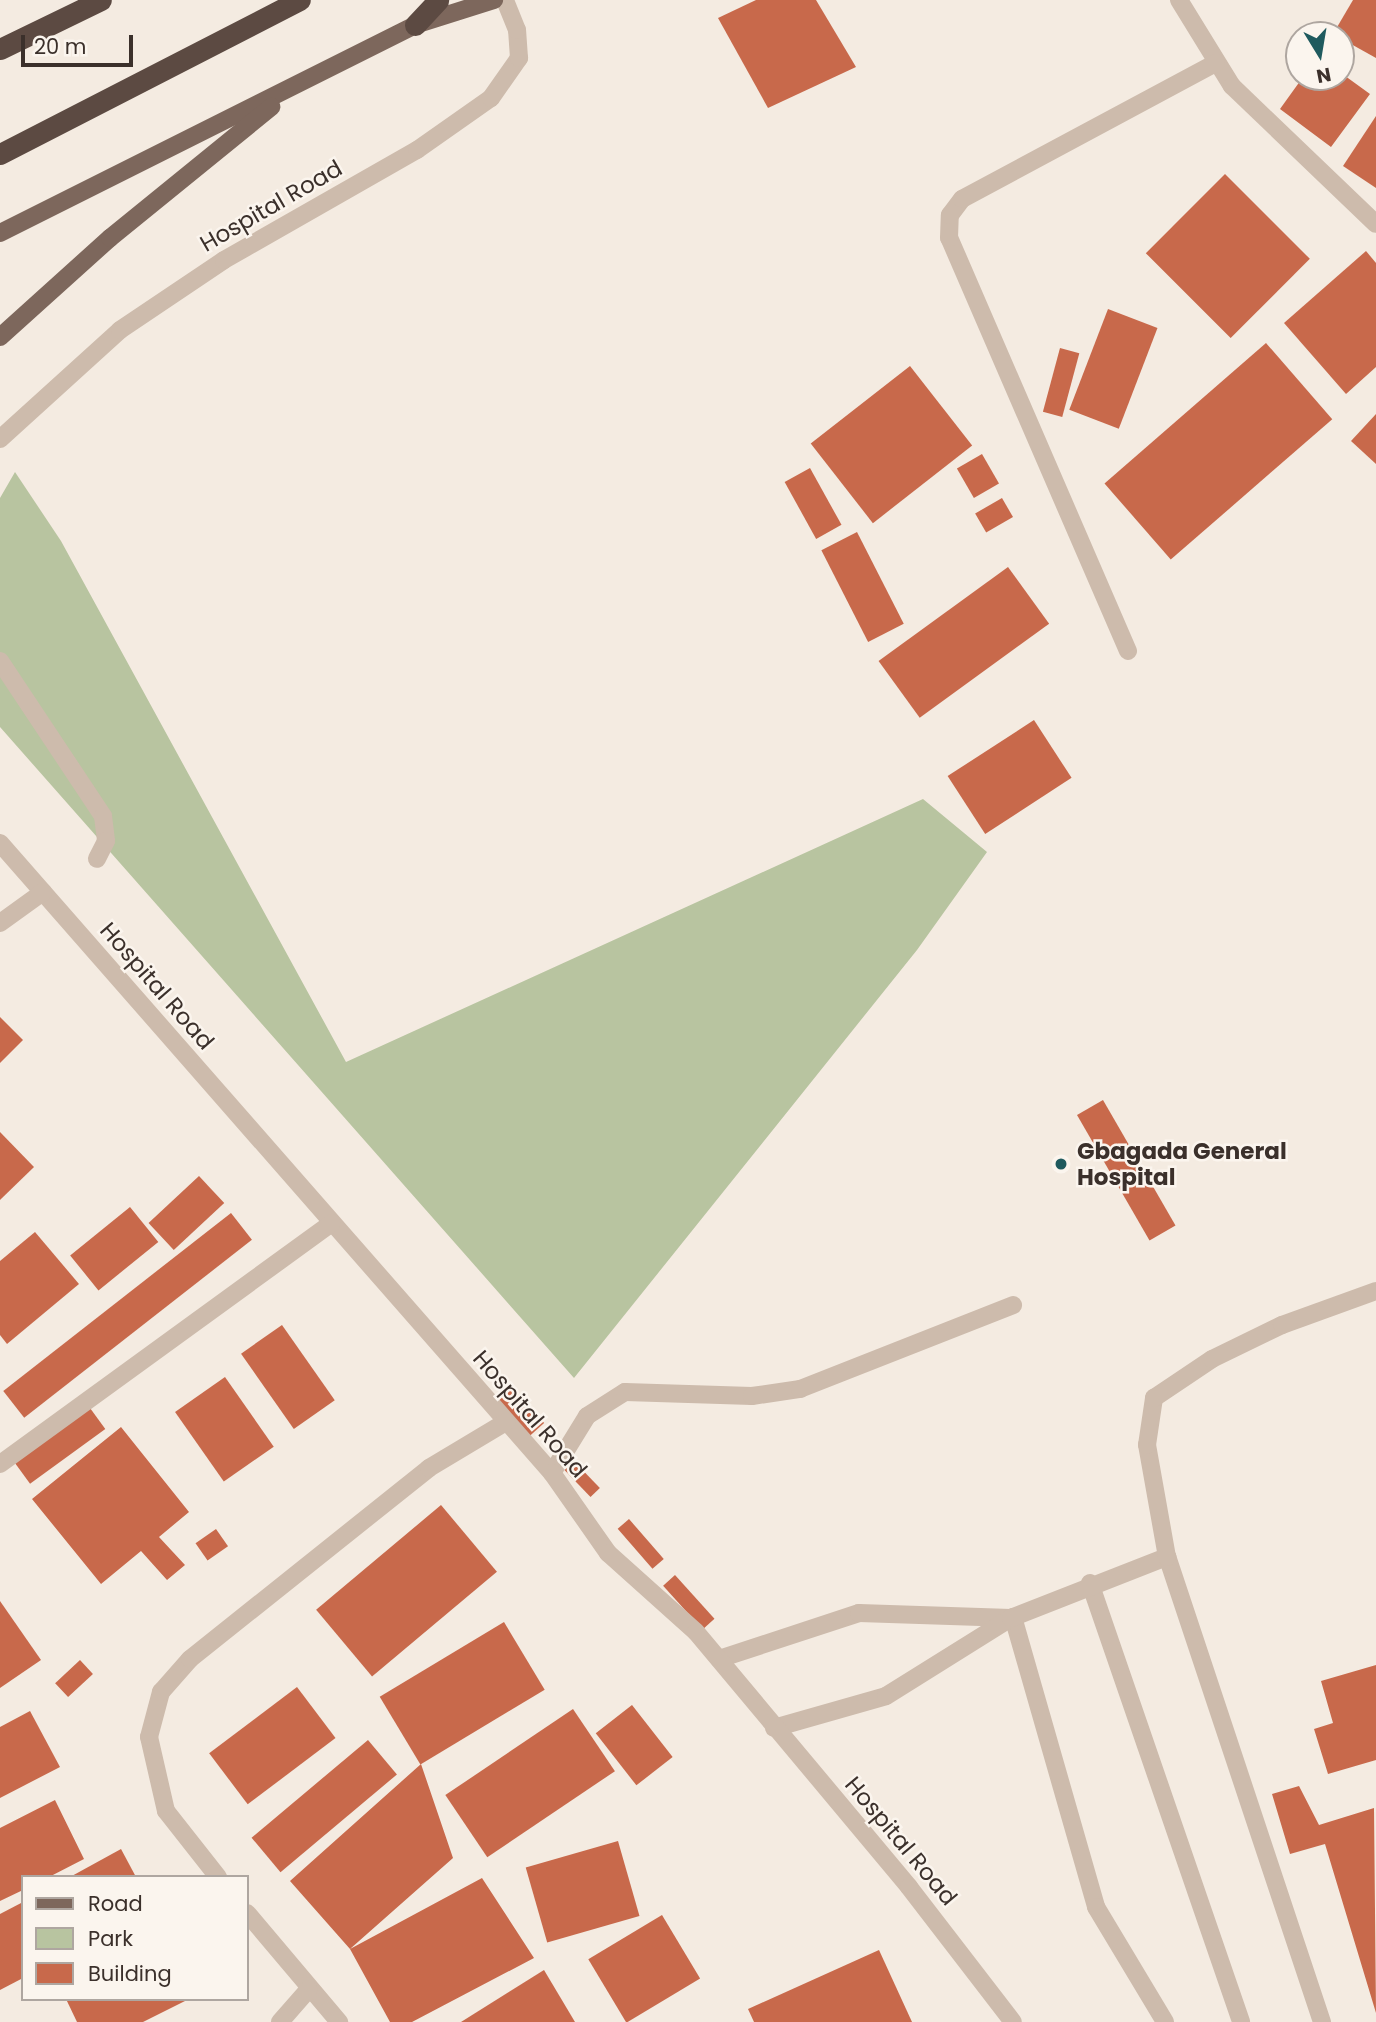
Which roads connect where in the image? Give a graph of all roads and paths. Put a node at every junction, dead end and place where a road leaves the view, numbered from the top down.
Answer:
1 (101, 0) edge
2 (300, 0) edge
3 (438, 0) edge
4 (494, 0) edge
5 (505, 0) edge
6 (1179, 0) edge
7 (415, 25) junction
8 (0, 49) edge
9 (1216, 63) junction
10 (292, 89) junction
11 (0, 154) edge
12 (1376, 224) edge
13 (0, 233) edge
14 (0, 337) edge
15 (0, 439) edge
16 (1128, 651) dead end
17 (0, 661) edge
18 (0, 843) edge
19 (97, 859) dead end
20 (43, 892) junction
21 (0, 923) edge
22 (332, 1223) junction
23 (1376, 1291) edge
24 (1013, 1305) dead end
25 (506, 1422) junction
26 (0, 1464) edge
27 (552, 1473) junction
28 (1167, 1557) junction
29 (1090, 1583) junction
30 (1012, 1617) junction
31 (719, 1659) junction
32 (774, 1728) junction
33 (216, 1875) edge
34 (248, 1914) edge
35 (308, 1990) junction
36 (280, 2022) edge
37 (339, 2022) edge
38 (1013, 2022) edge
39 (1165, 2022) edge
40 (1241, 2022) edge
41 (1322, 2022) edge

1 - 8 highway
2 - 11 highway
3 - 7 highway
4 - 7 main road
5 - 15 street, Hospital Road
6 - 9 street
7 - 10 main road
9 - 12 street
9 - 16 street
10 - 13 main road
10 - 14 main road
17 - 19 street
18 - 20 street, Hospital Road
20 - 21 street
20 - 22 street, Hospital Road
22 - 25 street, Hospital Road
22 - 26 street
23 - 28 street
24 - 27 street
25 - 27 street, Hospital Road
25 - 33 street
27 - 31 street, Hospital Road
28 - 29 street
28 - 41 street
29 - 30 street
29 - 40 street
30 - 31 street
30 - 32 street
30 - 39 street
31 - 32 street, Hospital Road
32 - 38 street, Hospital Road
34 - 35 street
35 - 36 street
35 - 37 street

